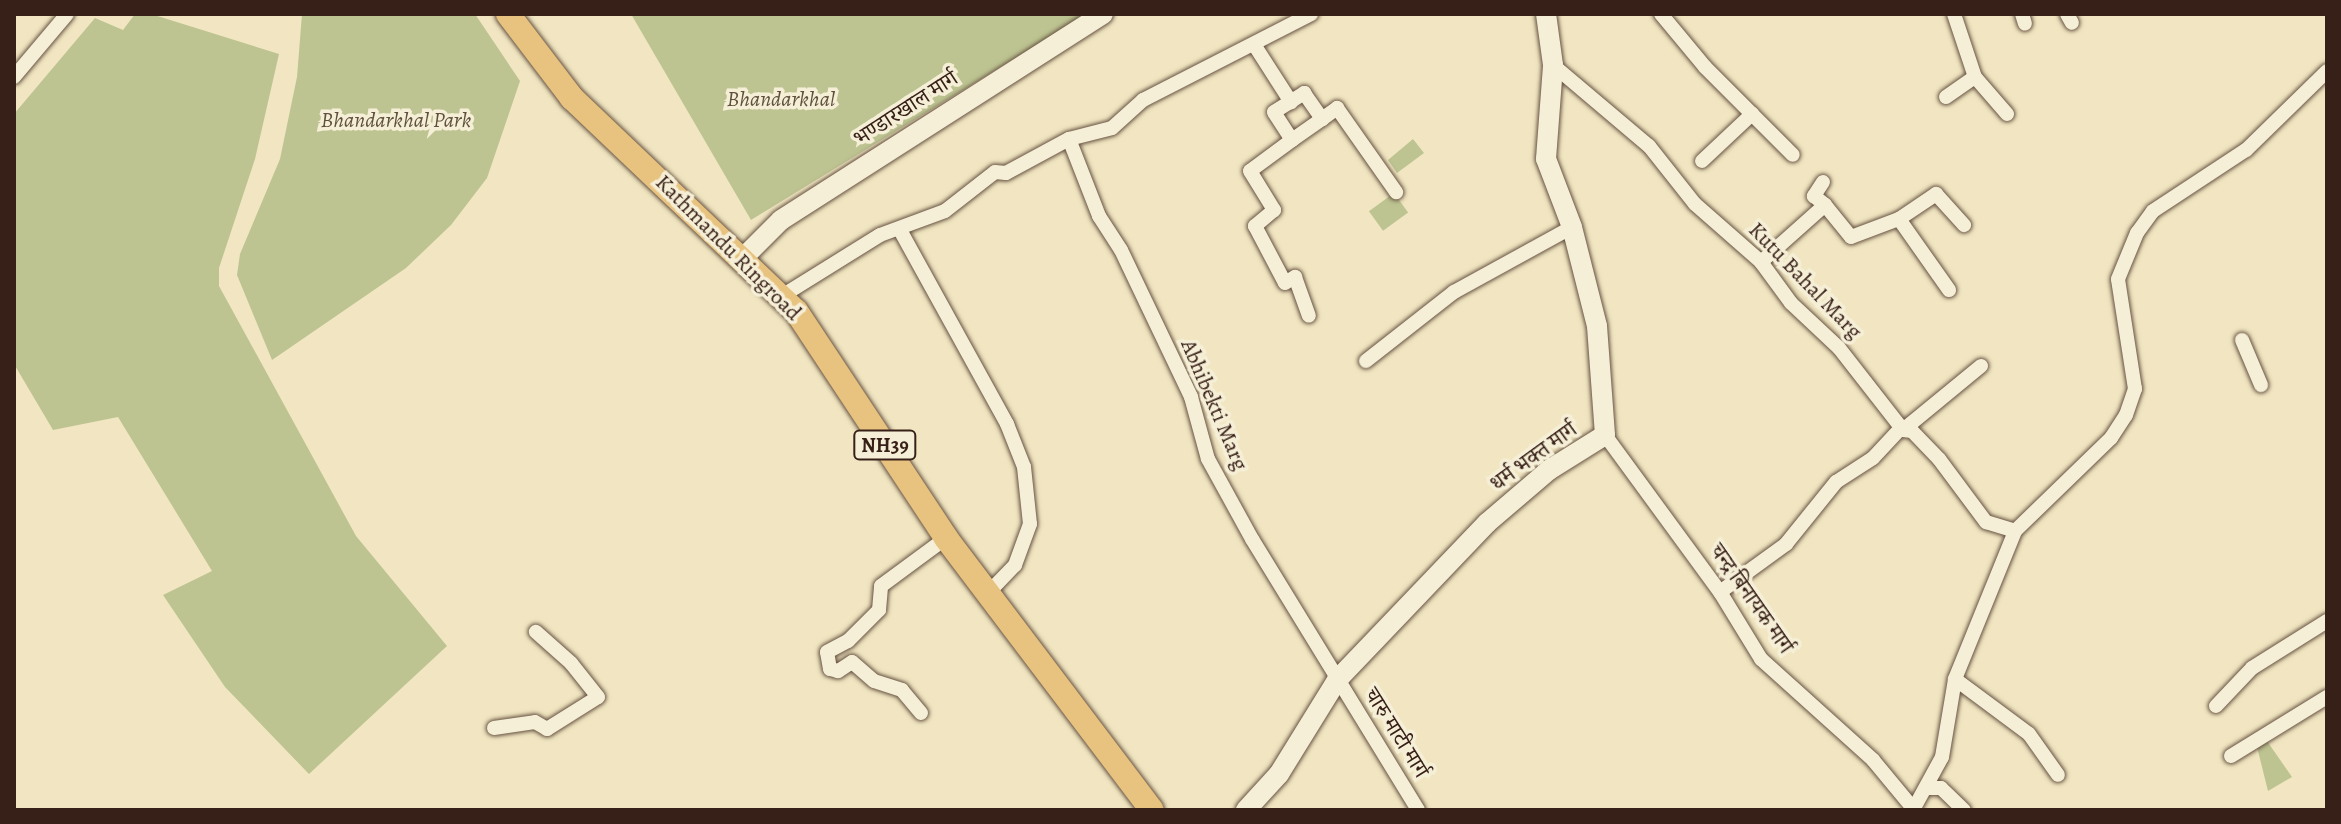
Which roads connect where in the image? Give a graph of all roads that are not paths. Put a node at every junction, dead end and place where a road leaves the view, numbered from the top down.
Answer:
1 (67, 14) edge
2 (508, 14) edge
3 (1103, 14) edge
4 (1311, 14) edge
5 (1546, 14) edge
6 (1661, 14) edge
7 (1958, 17) edge
8 (1255, 46) junction
9 (1553, 65) junction
10 (2327, 71) edge
11 (14, 77) edge
12 (1975, 77) junction
13 (1946, 97) dead end
14 (1291, 102) junction
15 (1752, 114) junction
16 (2007, 114) dead end
17 (1322, 119) junction
18 (1069, 139) junction
19 (1292, 140) junction
20 (1793, 155) dead end
21 (1702, 161) dead end
22 (1823, 182) dead end
23 (1396, 192) dead end
24 (1825, 205) junction
25 (1899, 219) junction
26 (1964, 225) dead end
27 (1572, 227) junction
28 (900, 230) junction
29 (744, 257) junction
30 (1761, 262) junction
31 (1949, 290) dead end
32 (782, 296) junction
33 (1309, 316) dead end
34 (2242, 340) dead end
35 (1366, 361) dead end
36 (1981, 366) dead end
37 (2261, 385) dead end
38 (1902, 429) junction
39 (1605, 435) junction
40 (2015, 531) junction
41 (946, 538) junction
42 (1720, 592) junction
43 (987, 594) junction
44 (2327, 621) edge
45 (536, 632) dead end
46 (1955, 679) junction
47 (1337, 680) junction
48 (2327, 697) edge
49 (2216, 706) dead end
50 (921, 713) dead end
51 (494, 728) dead end
52 (2231, 756) dead end
53 (2058, 775) dead end
54 (1928, 788) junction
55 (1912, 809) edge
56 (1152, 810) edge
57 (1246, 810) edge
58 (1418, 810) edge
59 (1964, 810) edge

1 - 11 street
2 - 29 highway, Kathmandu Ringroad / NH39
3 - 29 main road, भण्डारखाल मार्ग
4 - 8 street
5 - 9 main road, धर्म भक्त मार्ग
6 - 15 street
7 - 12 street
8 - 14 street
8 - 18 street
9 - 27 main road, धर्म भक्त मार्ग
9 - 30 street, Kutu Bahal Marg
10 - 40 street
12 - 13 street
12 - 16 street
14 - 17 street
14 - 19 street
15 - 20 street
15 - 21 street
17 - 19 street
17 - 23 street
18 - 28 street
18 - 47 street, Abhibekti Marg
19 - 33 street
22 - 24 street
24 - 25 street
24 - 30 street
25 - 26 street
25 - 31 street
27 - 35 street
27 - 39 main road, धर्म भक्त मार्ग
28 - 32 street
28 - 43 street
29 - 32 highway, Kathmandu Ringroad / NH39
30 - 38 street, Kutu Bahal Marg
32 - 41 highway, Kathmandu Ringroad / NH39
34 - 37 street
36 - 38 street
38 - 40 street, Kutu Bahal Marg
38 - 42 street
39 - 42 street, चन्द्र बिनायक मार्ग
39 - 47 main road, धर्म भक्त मार्ग
40 - 46 street, चन्द्र बिनायक मार्ग
41 - 43 highway, Kathmandu Ringroad / NH39
41 - 50 street
42 - 55 street, चन्द्र बिनायक मार्ग
43 - 56 highway, Kathmandu Ringroad / NH39
44 - 49 street
45 - 51 street
46 - 53 street
46 - 54 street, चन्द्र बिनायक मार्ग
47 - 57 main road, धर्म भक्त मार्ग
47 - 58 street, चारु माटी मार्ग
48 - 52 street
54 - 55 street, चन्द्र बिनायक मार्ग
54 - 59 street

